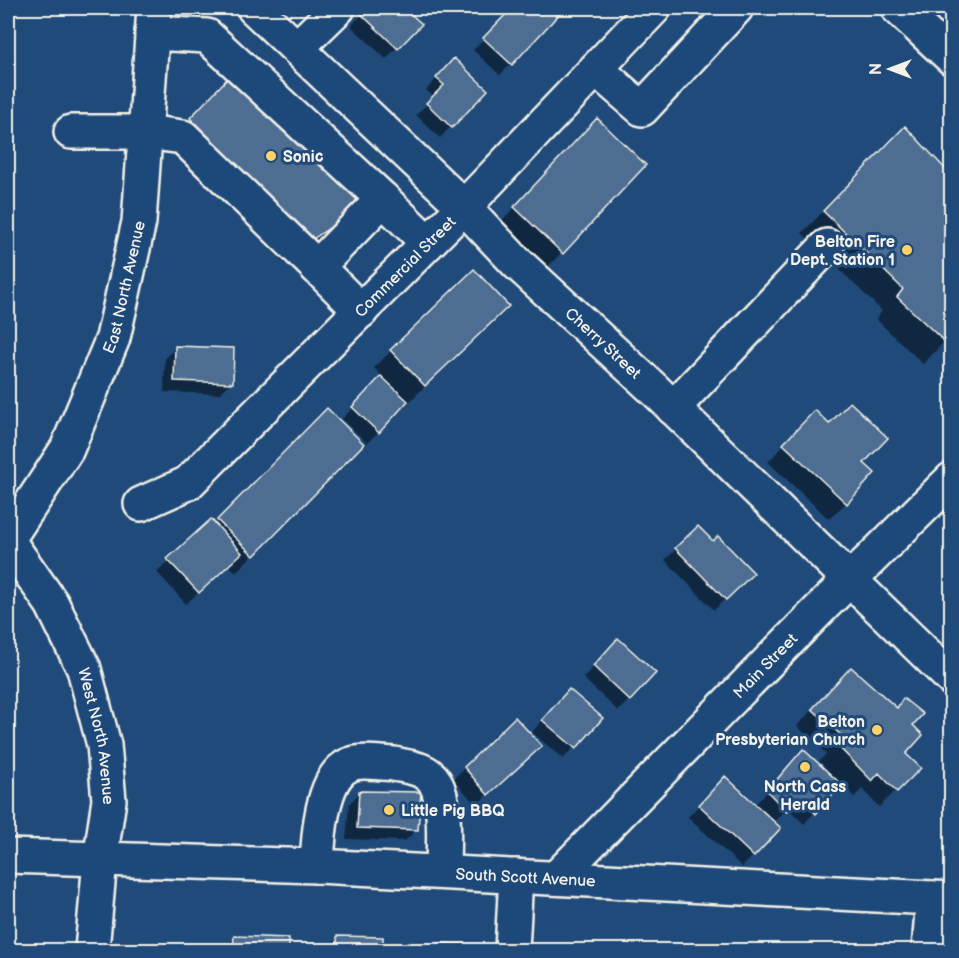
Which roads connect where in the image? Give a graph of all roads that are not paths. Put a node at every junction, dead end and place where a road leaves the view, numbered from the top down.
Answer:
1 (254, 8) edge
2 (338, 8) edge
3 (654, 8) edge
4 (736, 8) edge
5 (898, 8) edge
6 (153, 20) edge
7 (297, 48) junction
8 (951, 58) edge
9 (596, 69) junction
10 (71, 132) dead end
11 (145, 132) junction
12 (383, 199) junction
13 (464, 207) junction
14 (428, 243) junction
15 (827, 246) dead end
16 (317, 267) junction
17 (361, 310) junction
18 (673, 408) junction
19 (951, 479) edge
20 (141, 504) dead end
21 (8, 540) edge
22 (850, 580) junction
23 (951, 680) edge
24 (8, 856) edge
25 (100, 860) junction
26 (317, 866) junction
27 (443, 872) junction
28 (516, 876) junction
29 (556, 878) junction
30 (942, 899) edge
31 (92, 951) edge
32 (512, 951) edge
33 (929, 951) edge

1 - 7 street, Cherry Street
2 - 7 street
3 - 9 street, Commercial Street
4 - 9 street
5 - 8 street
6 - 11 street, East North Avenue
6 - 12 street
7 - 13 street, Cherry Street
9 - 13 street, Commercial Street
10 - 11 street
11 - 16 street
11 - 21 street, East North Avenue
12 - 14 street
12 - 16 street
13 - 14 street, Commercial Street
13 - 18 street, Cherry Street
14 - 17 street, Commercial Street
15 - 18 street
16 - 17 street
17 - 20 street, Commercial Street
18 - 22 street, Cherry Street
19 - 22 street, Main Street
21 - 25 street, West North Avenue
22 - 23 street, Cherry Street
22 - 29 street, Main Street
24 - 25 street, South Scott Avenue
25 - 26 street, South Scott Avenue
25 - 31 street, West North Avenue
26 - 27 street, South Scott Avenue
26 - 27 street
27 - 28 street, South Scott Avenue
28 - 29 street, South Scott Avenue
28 - 32 street
29 - 30 street, South Scott Avenue
30 - 33 street

